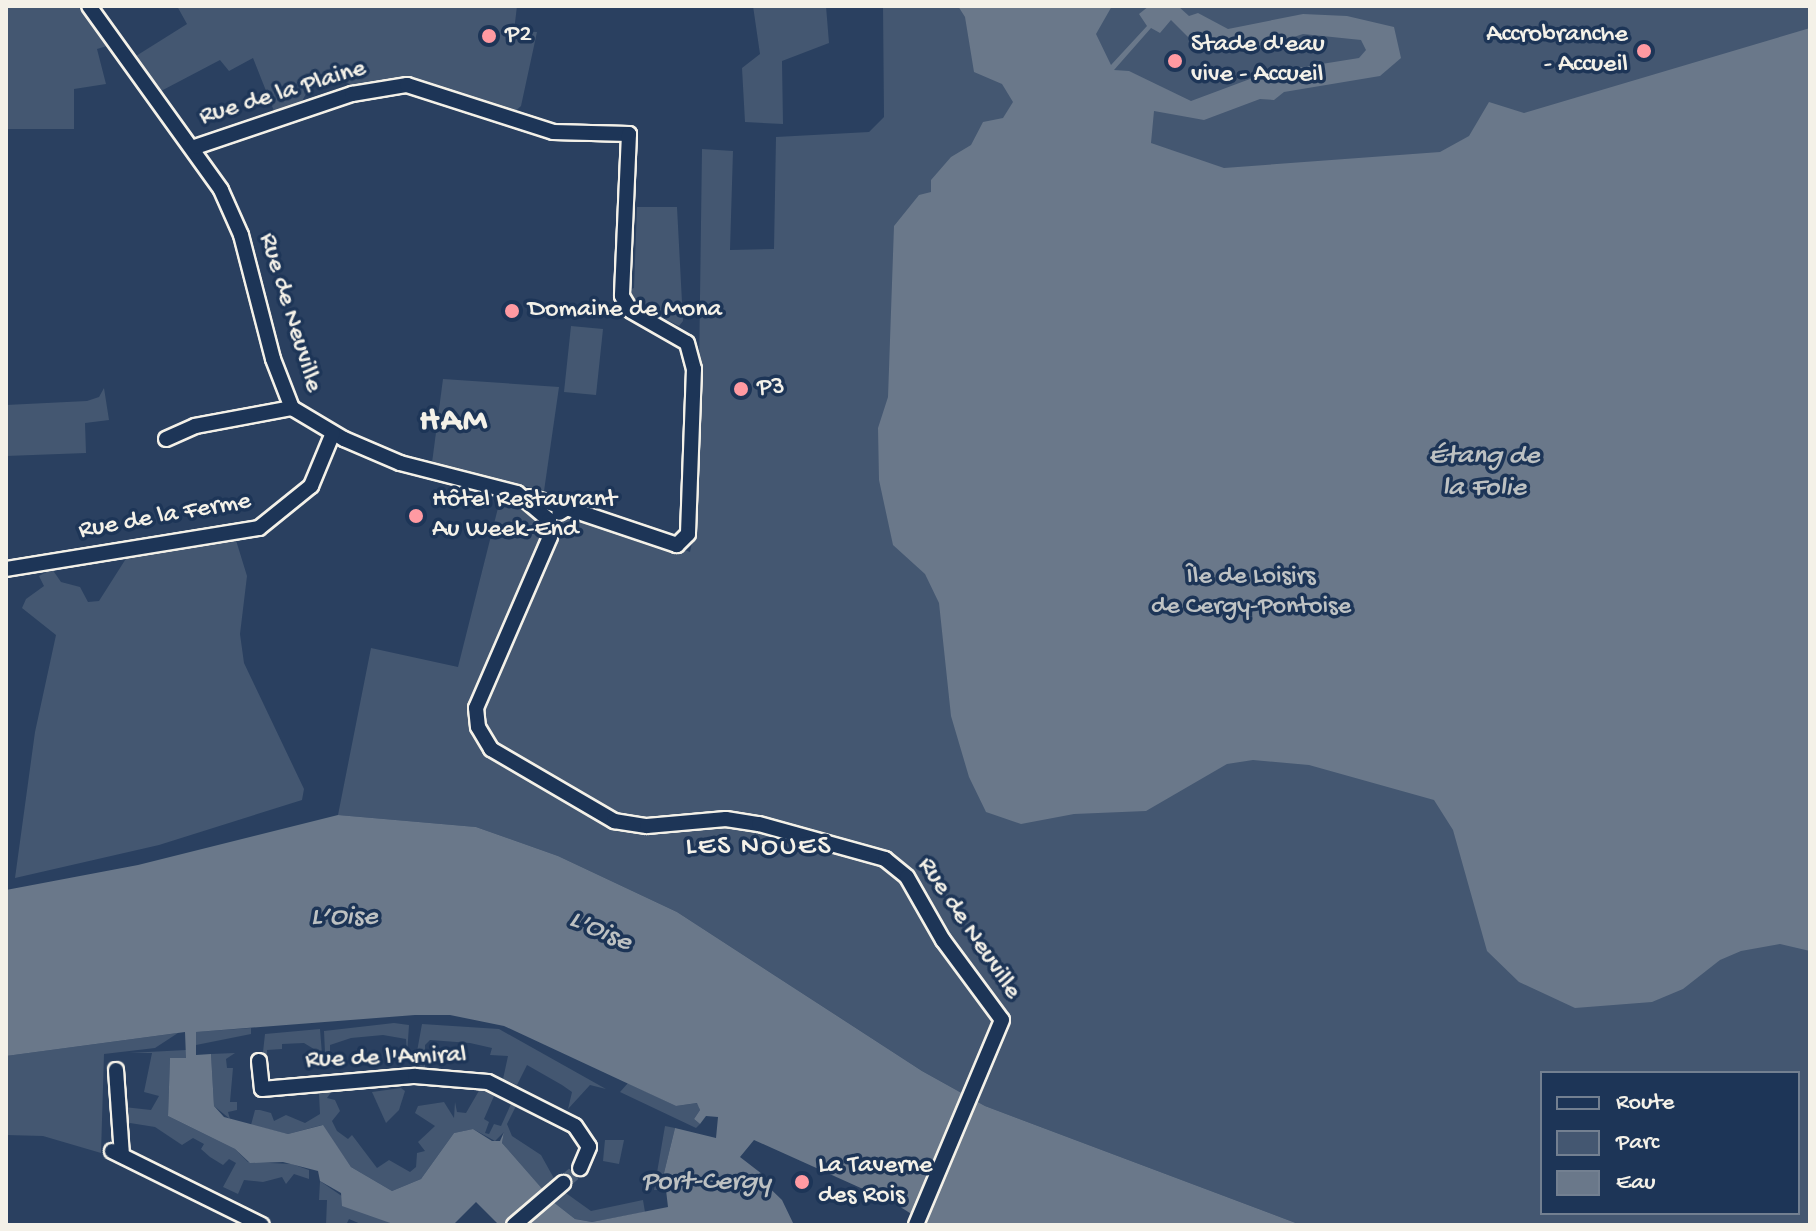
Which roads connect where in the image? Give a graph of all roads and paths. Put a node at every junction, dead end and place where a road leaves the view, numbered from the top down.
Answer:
1 (89, 6) edge
2 (195, 147) junction
3 (292, 408) junction
4 (333, 433) junction
5 (166, 439) dead end
6 (517, 493) junction
7 (567, 508) junction
8 (549, 520) junction
9 (6, 569) edge
10 (259, 1061) dead end
11 (116, 1070) dead end
12 (580, 1168) dead end
13 (561, 1185) tunnel mouth
14 (262, 1225) edge
15 (514, 1225) edge
16 (916, 1225) edge

1 - 2 street, Rue de Neuville
2 - 3 street, Rue de Neuville
2 - 7 street, Rue de la Plaine
3 - 4 street, Rue de Neuville
3 - 5 street
4 - 6 street, Rue de Neuville
4 - 9 street, Rue de la Ferme
6 - 7 street
6 - 8 street, Rue de Neuville
7 - 8 street
8 - 16 street, Rue de Neuville
10 - 12 street, Rue de l'Amiral
11 - 14 street
13 - 15 street

